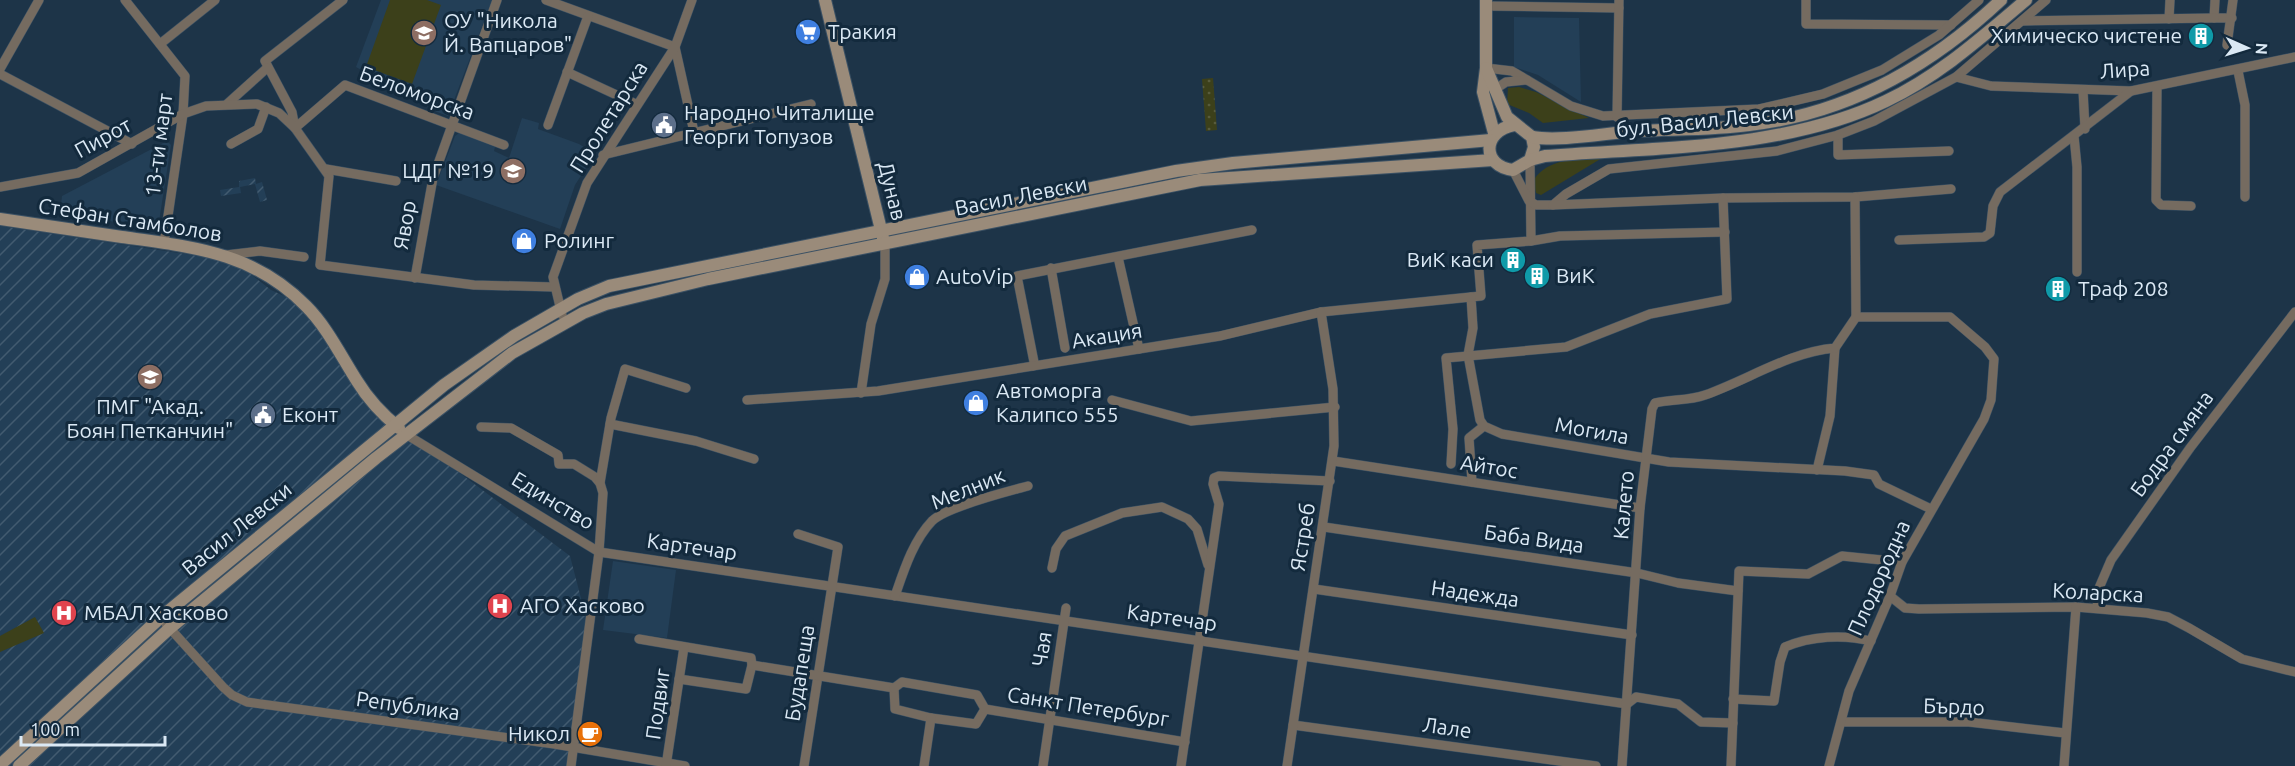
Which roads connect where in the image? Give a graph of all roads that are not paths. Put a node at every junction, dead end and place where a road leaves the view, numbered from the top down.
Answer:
1 (39, 0) edge
2 (124, 0) edge
3 (215, 0) edge
4 (343, 0) edge
5 (497, 0) edge
6 (546, 0) edge
7 (692, 0) edge
8 (825, 0) edge
9 (1806, 0) edge
10 (1979, 0) edge
11 (2001, 0) edge
12 (2026, 0) edge
13 (2046, 0) edge
14 (2170, 0) edge
15 (2215, 0) edge
16 (2234, 0) edge
17 (1486, 3) edge
18 (1619, 4) edge
19 (588, 16) junction
20 (2214, 18) junction
21 (2232, 18) junction
22 (2169, 19) junction
23 (2022, 21) junction
24 (1951, 25) junction
25 (160, 45) junction
26 (2227, 45) dead end
27 (675, 47) junction
28 (2295, 57) edge
29 (266, 63) junction
30 (1486, 68) junction
31 (0, 69) edge
32 (2238, 71) junction
33 (567, 72) junction
34 (0, 74) edge
35 (1956, 77) junction
36 (1527, 80) junction
37 (2157, 87) junction
38 (1494, 90) junction
39 (2083, 90) junction
40 (2131, 91) junction
41 (227, 104) junction
42 (636, 104) junction
43 (811, 104) dead end
44 (266, 107) junction
45 (183, 114) junction
46 (1617, 117) junction
47 (452, 125) junction
48 (548, 125) dead end
49 (1514, 125) junction
50 (295, 128) junction
51 (2085, 129) junction
52 (694, 132) junction
53 (1838, 135) junction
54 (2074, 136) junction
55 (1493, 137) junction
56 (1532, 137) junction
57 (132, 144) junction
58 (231, 144) dead end
59 (504, 145) dead end
60 (1949, 151) dead end
61 (603, 155) junction
62 (1493, 160) junction
63 (1530, 160) junction
64 (326, 169) junction
65 (1513, 170) junction
66 (396, 181) dead end
67 (0, 187) edge
68 (1951, 189) dead end
69 (1855, 197) junction
70 (2245, 197) dead end
71 (1723, 198) junction
72 (1529, 201) junction
73 (1553, 205) junction
74 (2191, 206) dead end
75 (0, 219) edge
76 (882, 230) junction
77 (1252, 230) dead end
78 (1725, 232) junction
79 (1899, 240) dead end
80 (1531, 241) junction
81 (164, 243) junction
82 (885, 245) junction
83 (226, 255) junction
84 (304, 257) dead end
85 (1118, 257) junction
86 (1051, 268) junction
87 (2077, 272) dead end
88 (415, 278) junction
89 (554, 287) junction
90 (1471, 297) junction
91 (560, 310) junction
92 (1321, 312) junction
93 (2295, 312) edge
94 (1856, 318) junction
95 (565, 324) junction
96 (1065, 348) dead end
97 (1835, 348) junction
98 (1139, 349) junction
99 (1468, 355) junction
100 (1033, 366) junction
101 (686, 388) dead end
102 (861, 393) junction
103 (747, 400) dead end
104 (1112, 400) dead end
105 (1335, 407) junction
106 (610, 424) junction
107 (395, 425) junction
108 (1484, 426) junction
109 (481, 427) dead end
110 (407, 435) junction
111 (754, 459) dead end
112 (1646, 459) junction
113 (1333, 461) junction
114 (1451, 464) dead end
115 (1817, 470) junction
116 (1330, 481) junction
117 (1472, 482) junction
118 (600, 483) junction
119 (1028, 486) dead end
120 (1640, 508) junction
121 (1931, 509) junction
122 (1324, 527) junction
123 (798, 534) dead end
124 (599, 552) junction
125 (1902, 562) junction
126 (1052, 568) dead end
127 (1210, 572) junction
128 (1637, 573) junction
129 (831, 586) junction
130 (1314, 589) junction
131 (1738, 591) junction
132 (895, 596) junction
133 (1890, 596) junction
134 (2076, 607) junction
135 (1066, 608) dead end
136 (2097, 608) junction
137 (160, 618) junction
138 (1064, 621) junction
139 (170, 628) junction
140 (1632, 635) junction
141 (639, 639) dead end
142 (1200, 640) junction
143 (1871, 641) junction
144 (684, 647) junction
145 (1304, 656) junction
146 (753, 665) junction
147 (2295, 673) edge
148 (818, 677) junction
149 (680, 679) junction
150 (894, 688) junction
151 (1733, 699) junction
152 (1627, 704) junction
153 (985, 708) junction
154 (931, 718) junction
155 (1049, 720) junction
156 (1842, 722) junction
157 (1733, 723) junction
158 (1293, 725) junction
159 (2065, 733) junction
160 (1185, 741) junction
161 (574, 749) junction
162 (0, 765) edge
163 (667, 765) edge
164 (19, 766) edge
165 (571, 766) edge
166 (685, 766) edge
167 (804, 766) edge
168 (924, 766) edge
169 (1042, 766) edge
170 (1181, 766) edge
171 (1287, 766) edge
172 (1596, 766) edge
173 (1622, 766) edge
174 (1731, 766) edge
175 (1829, 766) edge
176 (2064, 766) edge

1 - 31 street
2 - 25 street, 13-ти март
3 - 25 street
4 - 29 street
5 - 47 street, Явор
6 - 19 street
7 - 27 street, Пролетарска
8 - 76 main road, Дунав
9 - 24 street
10 - 24 street
11 - 56 main road, бул. Васил Левски
12 - 63 main road, бул. Васил Левски
13 - 23 street
14 - 22 street
15 - 20 street
16 - 21 street
17 - 18 street
17 - 30 main road
18 - 46 street
19 - 27 street
19 - 33 street
20 - 21 street
20 - 22 street
21 - 26 street
22 - 23 street
23 - 35 street
24 - 46 street
25 - 45 street, 13-ти март
27 - 42 street, Пролетарска
27 - 52 street
28 - 32 street, Лира
29 - 41 street
29 - 50 street
30 - 36 street
30 - 38 main road
30 - 55 main road
32 - 37 street, Лира
32 - 70 street
33 - 42 street
33 - 48 street
34 - 57 street
35 - 39 street, Лира
35 - 53 street
36 - 38 street
36 - 46 street
37 - 40 street, Лира
37 - 74 street
38 - 49 main road
39 - 40 street, Лира
39 - 51 street
40 - 51 street
41 - 44 street, Пирот
41 - 45 street, Пирот
42 - 61 street, Пролетарска
43 - 52 street
44 - 50 street
44 - 58 street
45 - 57 street, Пирот
45 - 81 street, 13-ти март
47 - 50 street, Беломорска
47 - 59 street, Беломорска
47 - 88 street, Явор
49 - 55 main road
49 - 56 main road
50 - 64 street
51 - 54 street
52 - 61 street
53 - 60 street
53 - 73 street
54 - 79 street
54 - 87 street
55 - 62 main road
55 - 76 main road, Васил Левски
56 - 63 main road
57 - 67 street, Пирот
61 - 89 street, Пролетарска
62 - 65 main road
62 - 82 main road, Васил Левски
63 - 65 main road
63 - 72 street
64 - 66 street
64 - 88 street
65 - 72 street
68 - 69 street
69 - 71 street
69 - 94 street
71 - 73 street
71 - 78 street
72 - 73 street
72 - 80 street
75 - 81 main road, Стефан Стамболов
76 - 82 main road, Дунав
76 - 91 main road, Васил Левски
77 - 85 street
78 - 80 street
78 - 99 street
80 - 90 street
81 - 83 main road, Стефан Стамболов
82 - 95 main road, Васил Левски
82 - 102 street, Дунав
83 - 84 street
83 - 107 main road, Стефан Стамболов
85 - 86 street
85 - 98 street
86 - 96 street
86 - 100 street
88 - 89 street
89 - 91 street, Пролетарска
90 - 92 street, Акация
90 - 99 street
91 - 95 street, Пролетарска
91 - 107 main road
92 - 98 street, Акация
92 - 105 street, Ястреб
93 - 136 street, Бодра смяна
94 - 97 street
94 - 121 street, Плодородна
95 - 110 main road
97 - 112 street, Калето
97 - 115 street
98 - 100 street, Акация
99 - 108 street
99 - 114 street
100 - 102 street, Акация
101 - 106 street
102 - 103 street, Акация
104 - 105 street
105 - 113 street, Ястреб
106 - 111 street
106 - 118 street
107 - 110 main road, Единство
107 - 137 main road, Васил Левски
108 - 112 street, Могила
108 - 117 street
109 - 118 street
110 - 124 street, Единство
110 - 139 main road, Васил Левски
112 - 115 street, Могила
112 - 120 street, Калето
113 - 116 street, Ястреб
113 - 117 street, Айтос
115 - 121 street, Могила
116 - 122 street, Ястреб
116 - 127 street
117 - 120 street, Айтос
118 - 124 street
119 - 132 street, Мелник
120 - 128 street, Калето
121 - 125 street, Плодородна
122 - 128 street, Баба Вида
122 - 130 street, Ястреб
123 - 129 street, Будапеща
124 - 129 street, Картечар
124 - 161 street, Единство
125 - 131 street
125 - 133 street, Плодородна
126 - 127 street
127 - 142 street
128 - 131 street, Баба Вида
128 - 140 street, Калето
129 - 132 street, Картечар
129 - 148 street, Будапеща
130 - 140 street, Надежда
130 - 145 street, Ястреб
131 - 151 street
132 - 138 street, Картечар
133 - 134 street, Коларска
133 - 143 street, Плодородна
134 - 136 street, Коларска
134 - 159 street
135 - 138 street, Чая
136 - 147 street, Коларска
137 - 139 street, Република
137 - 162 main road, Васил Левски
138 - 142 street, Картечар
138 - 155 street, Чая
139 - 161 street, Република
139 - 164 main road, Васил Левски
140 - 152 street, Калето
141 - 144 street, Санкт Петербург
142 - 145 street, Картечар
142 - 160 street
143 - 151 street
143 - 156 street, Плодородна
144 - 146 street, Санкт Петербург
144 - 149 street, Подвиг
145 - 152 street, Картечар
145 - 158 street, Ястреб
146 - 148 street, Санкт Петербург
146 - 149 street
148 - 150 street, Санкт Петербург
148 - 167 street, Будапеща
149 - 163 street, Подвиг
150 - 153 street, Санкт Петербург
150 - 154 street, Санкт Петербург
151 - 157 street
152 - 157 street, Картечар
152 - 173 street, Калето
153 - 154 street, Санкт Петербург
153 - 155 street, Санкт Петербург
154 - 168 street
155 - 160 street, Санкт Петербург
155 - 169 street, Чая
156 - 159 street, Бърдо
156 - 175 street, Плодородна
157 - 174 street
158 - 171 street, Ястреб
158 - 172 street, Лале
159 - 176 street
160 - 170 street
161 - 163 street, Република
161 - 165 street, Единство
163 - 166 street, Република

